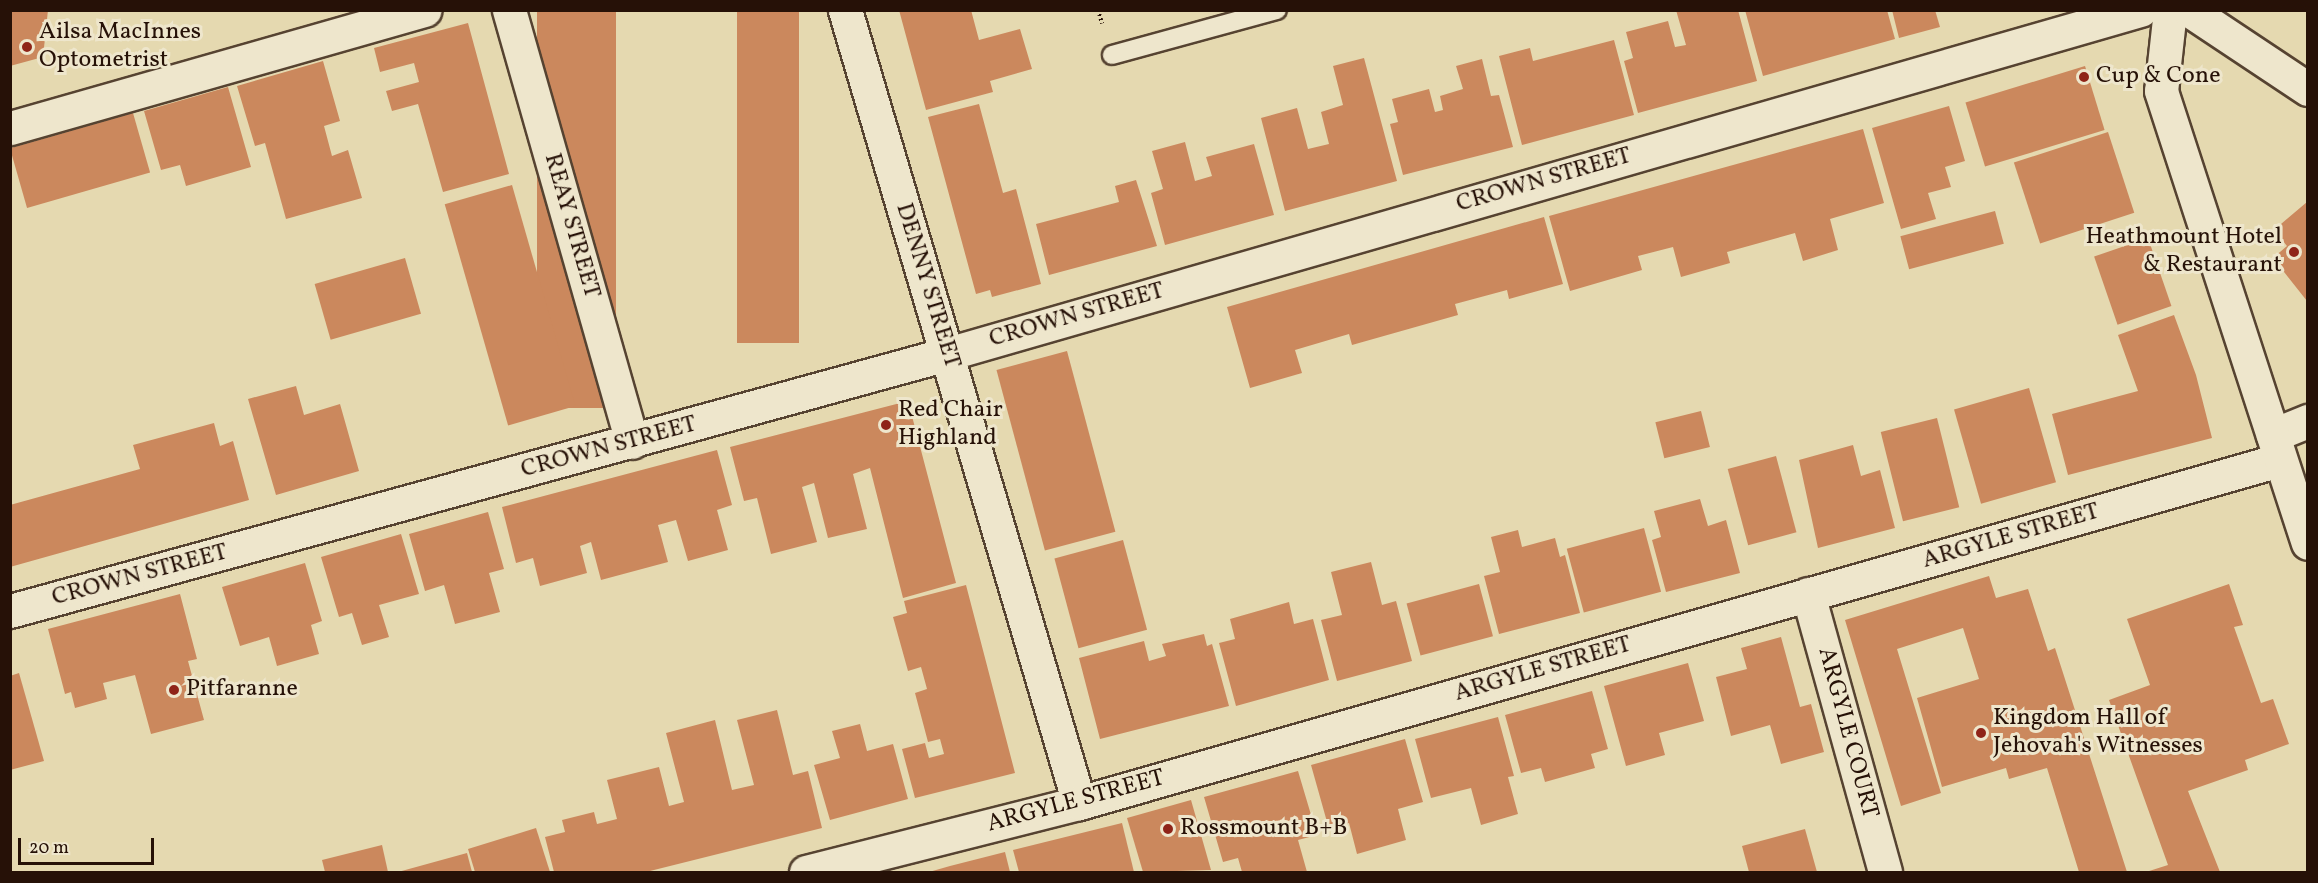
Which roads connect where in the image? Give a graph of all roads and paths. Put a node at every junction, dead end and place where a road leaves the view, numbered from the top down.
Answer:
1 (425, 10) edge
2 (509, 10) edge
3 (845, 10) edge
4 (1277, 10) edge
5 (2140, 10) edge
6 (2170, 10) edge
7 (2189, 10) edge
8 (1112, 56) dead end
9 (2307, 89) edge
10 (10, 128) edge
11 (947, 354) junction
12 (2307, 421) edge
13 (632, 442) junction
14 (2276, 447) junction
15 (2307, 543) edge
16 (1808, 594) junction
17 (10, 611) edge
18 (1079, 803) junction
19 (806, 873) edge
20 (1885, 873) edge

1 - 10 street
2 - 13 street, REAY STREET
3 - 11 street, DENNY STREET
4 - 8 lane
5 - 11 street, CROWN STREET
6 - 14 street
7 - 9 street
11 - 13 street, CROWN STREET
11 - 18 street, DENNY STREET
12 - 14 street, ARGYLE STREET
13 - 17 street, CROWN STREET
14 - 15 street
14 - 16 street, ARGYLE STREET
16 - 18 street, ARGYLE STREET
16 - 20 street, ARGYLE COURT
18 - 19 street, ARGYLE STREET

